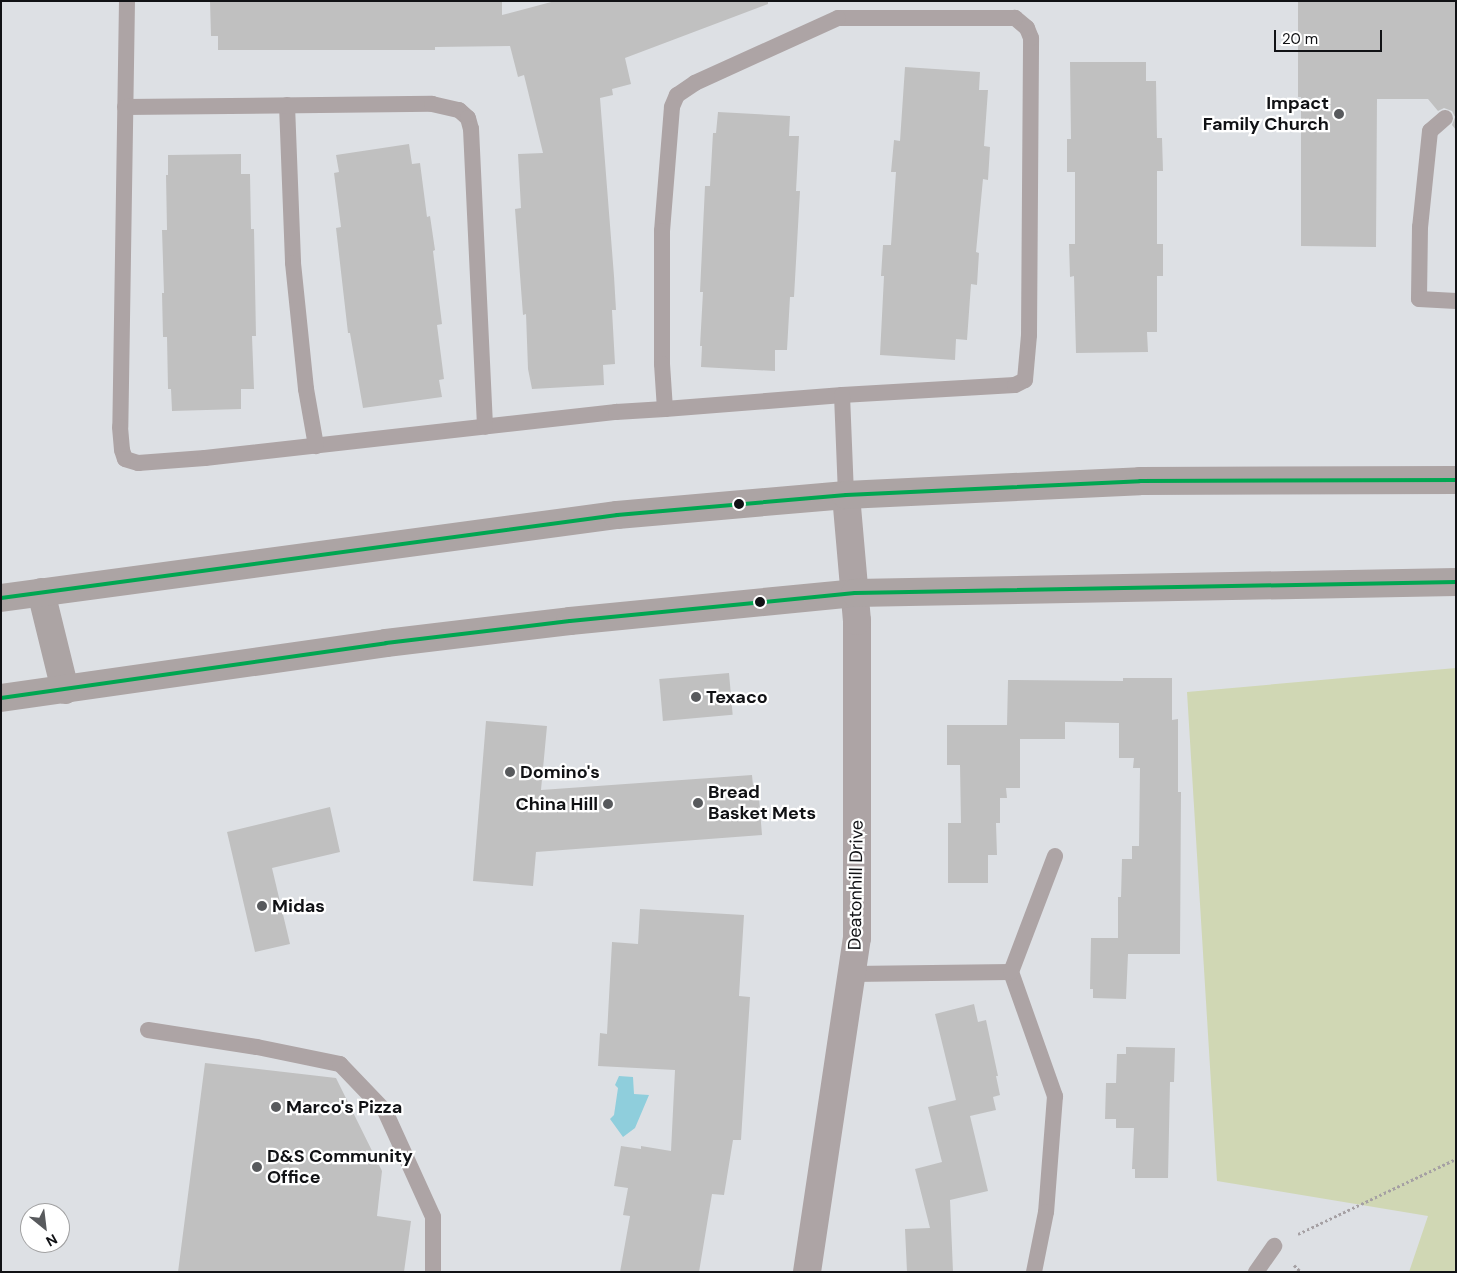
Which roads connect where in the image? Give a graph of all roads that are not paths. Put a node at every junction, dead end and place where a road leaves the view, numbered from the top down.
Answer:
1 (127, 1) edge
2 (287, 105) junction
3 (125, 107) junction
4 (1445, 118) dead end
5 (1456, 301) edge
6 (842, 395) junction
7 (665, 409) junction
8 (485, 427) junction
9 (316, 446) junction
10 (1456, 480) edge
11 (846, 495) junction
12 (1456, 582) edge
13 (41, 592) junction
14 (855, 593) junction
15 (1, 598) edge
16 (65, 690) junction
17 (1, 698) edge
18 (1055, 856) dead end
19 (1011, 972) junction
20 (852, 974) junction
21 (148, 1030) dead end
22 (1274, 1246) road end
23 (433, 1272) edge
24 (807, 1272) edge
25 (1034, 1272) edge
26 (1256, 1272) edge

1 - 3 lane
2 - 3 lane
2 - 8 lane
2 - 9 lane
3 - 9 lane
4 - 5 lane
6 - 7 lane
6 - 7 lane
6 - 11 lane
7 - 8 lane
8 - 9 lane
10 - 11 main road
11 - 13 main road
11 - 14 street, Deatonhill Drive
12 - 14 main road
13 - 15 main road
13 - 16 main road
14 - 16 main road
14 - 20 street, Deatonhill Drive
16 - 17 main road
18 - 19 lane
19 - 20 lane
19 - 25 lane
20 - 24 street, Deatonhill Drive
21 - 23 lane
22 - 26 lane

